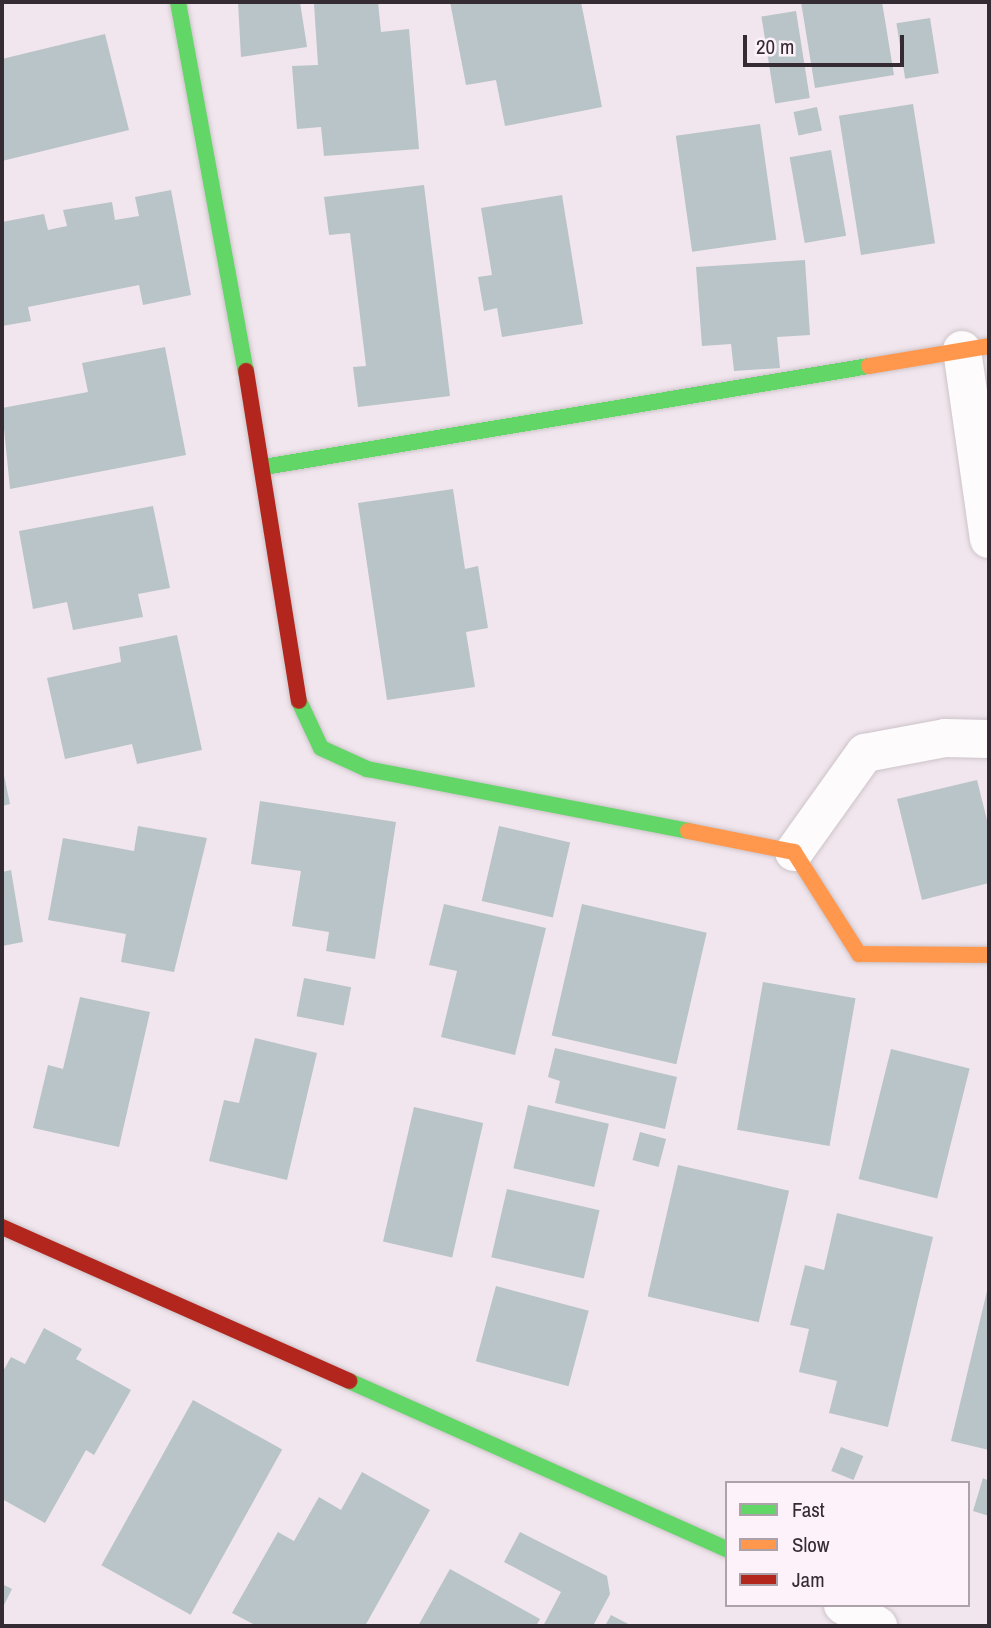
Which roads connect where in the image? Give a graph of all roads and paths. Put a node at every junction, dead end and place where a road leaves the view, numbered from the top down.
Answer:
1 (178, 2) edge
2 (976, 348) edge
3 (264, 467) junction
4 (989, 539) edge
5 (989, 739) edge
6 (794, 852) junction
7 (989, 955) edge
8 (2, 1227) edge
9 (725, 1548) edge
10 (846, 1607) edge
11 (878, 1626) edge

1 - 3 street
2 - 3 street
2 - 4 street
3 - 6 street
5 - 6 street
6 - 7 street
8 - 9 street
10 - 11 street

